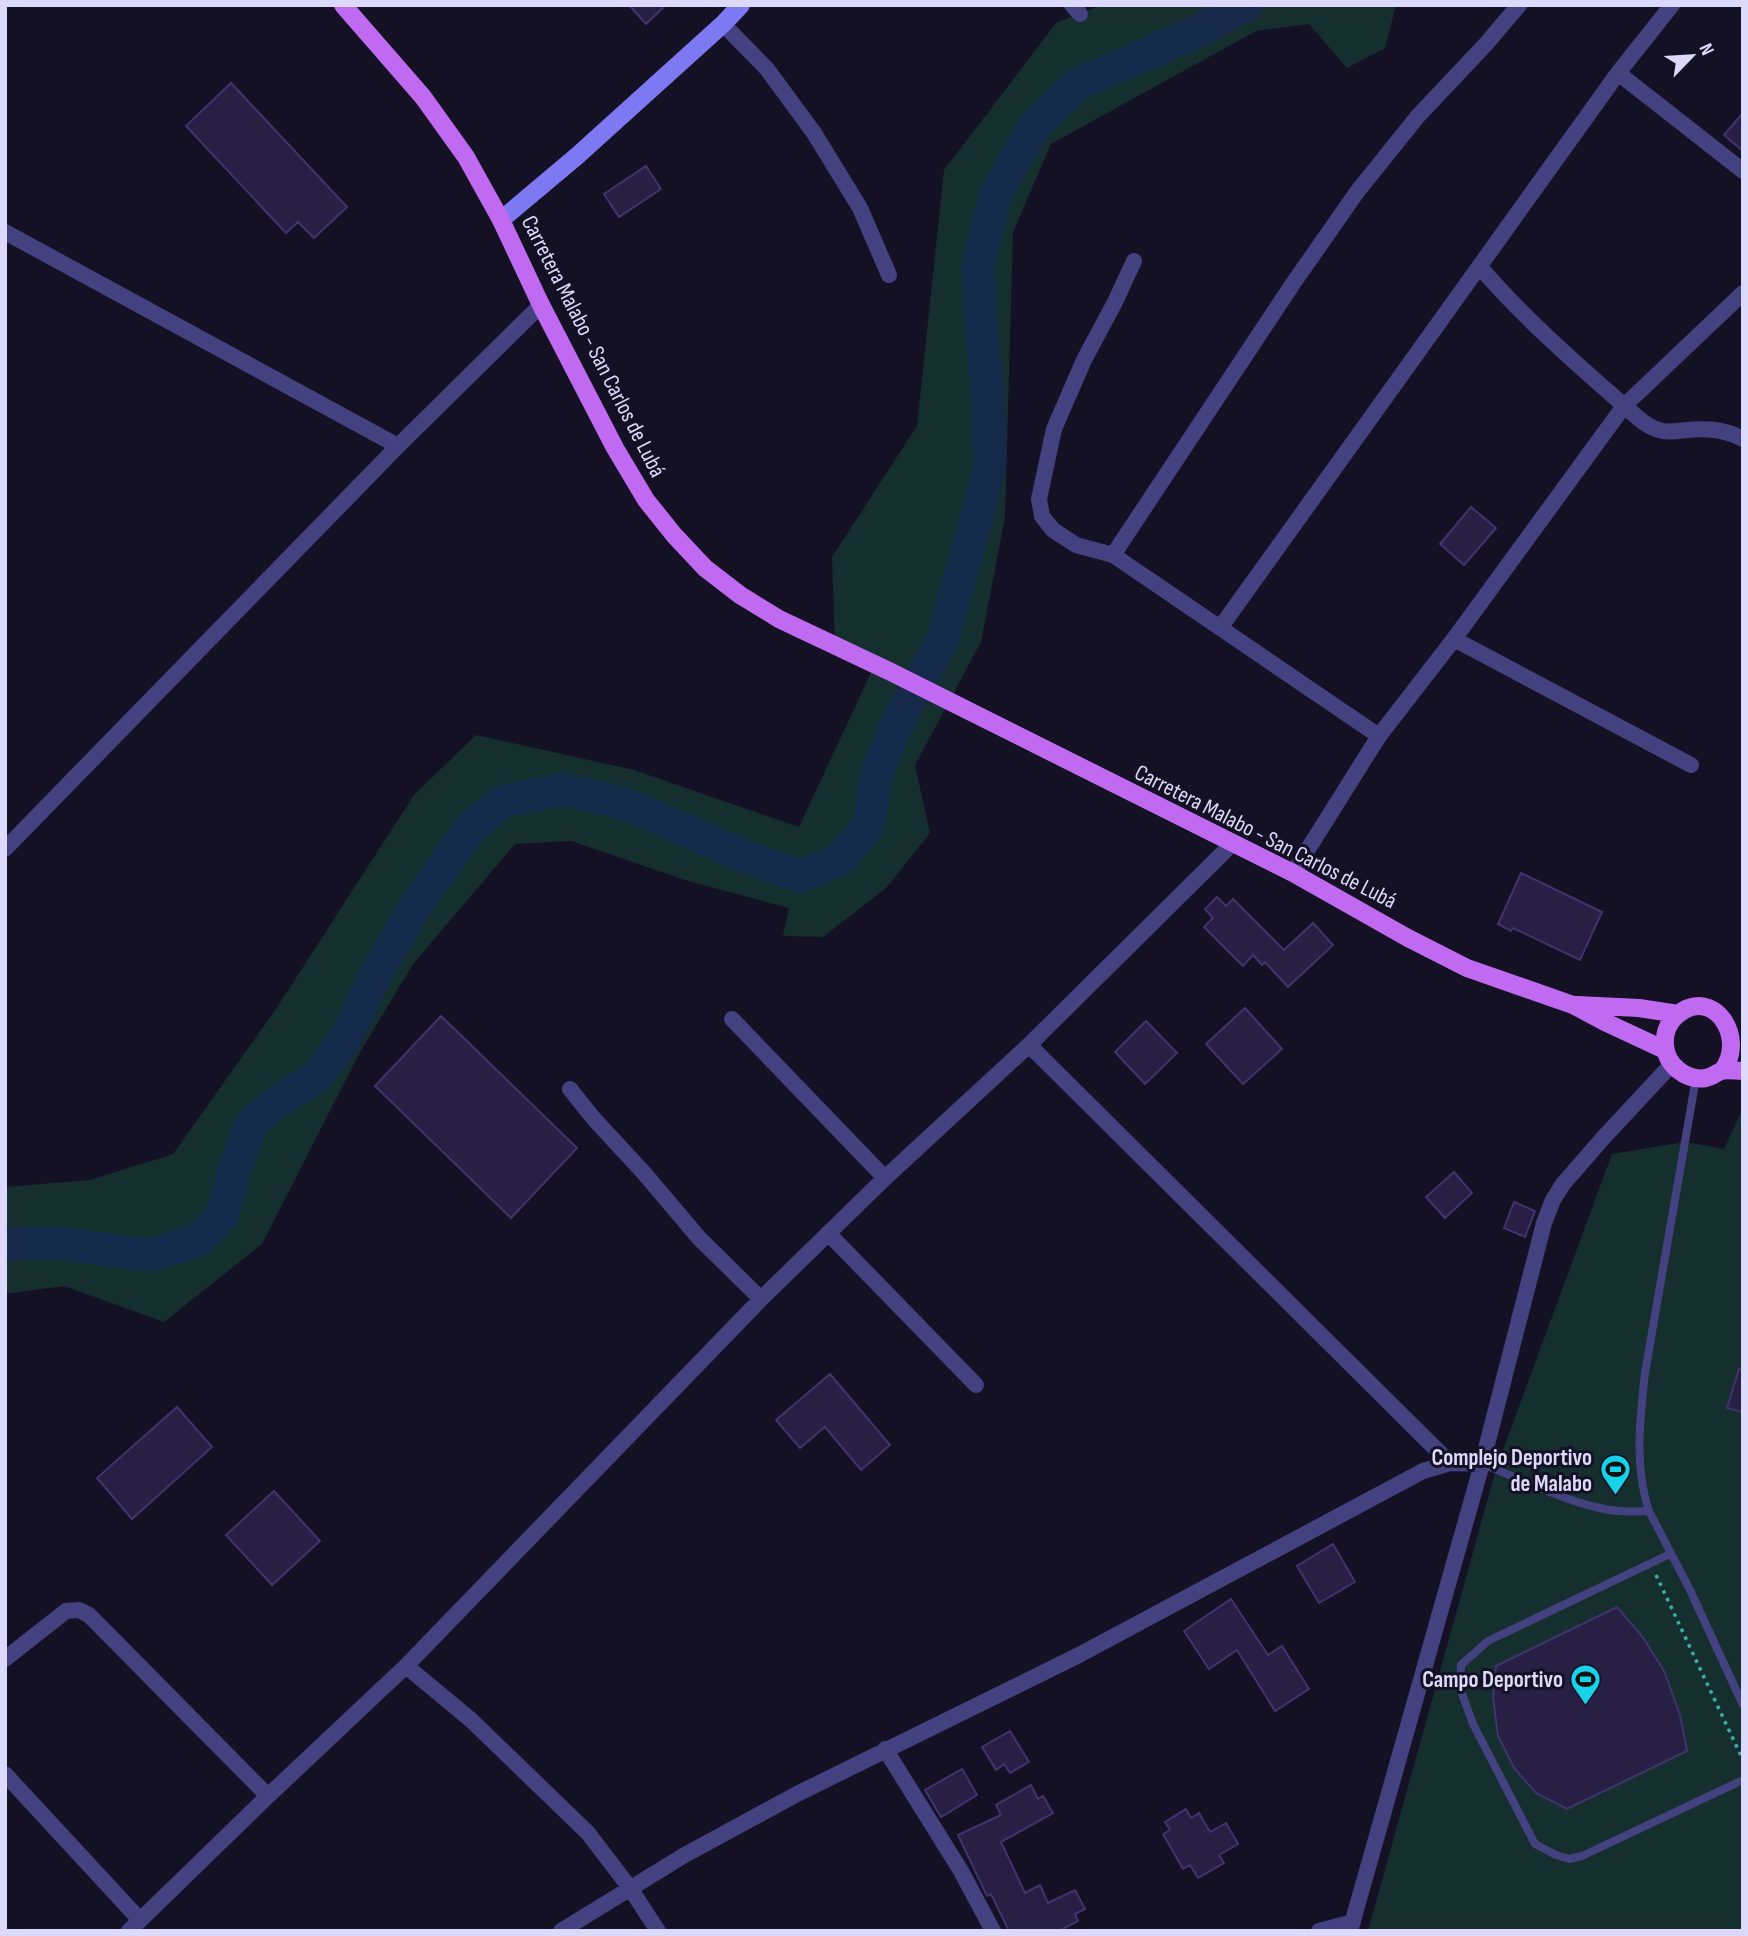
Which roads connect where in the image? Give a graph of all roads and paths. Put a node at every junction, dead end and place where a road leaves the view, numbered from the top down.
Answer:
1 (343, 5) edge
2 (741, 5) edge
3 (1518, 5) edge
4 (1672, 5) edge
5 (723, 24) junction
6 (1618, 73) junction
7 (1743, 171) edge
8 (501, 220) junction
9 (5, 232) edge
10 (1134, 261) dead end
11 (1480, 267) junction
12 (888, 275) dead end
13 (1743, 293) edge
14 (541, 305) junction
15 (1625, 406) junction
16 (1743, 439) edge
17 (398, 446) junction
18 (1113, 555) junction
19 (1220, 628) junction
20 (1454, 639) junction
21 (1379, 736) junction
22 (1691, 765) dead end
23 (1232, 844) junction
24 (5, 849) edge
25 (1293, 873) junction
26 (1573, 1004) junction
27 (1678, 1014) junction
28 (732, 1019) dead end
29 (1736, 1023) edge
30 (1029, 1045) junction
31 (1669, 1057) junction
32 (1721, 1071) junction
33 (1743, 1071) edge
34 (1696, 1078) junction
35 (570, 1089) dead end
36 (886, 1178) junction
37 (828, 1233) junction
38 (761, 1299) junction
39 (976, 1385) dead end
40 (1450, 1463) junction
41 (1482, 1464) junction
42 (1649, 1511) junction
43 (1670, 1554) junction
44 (1651, 1563) junction
45 (5, 1659) edge
46 (406, 1666) junction
47 (1743, 1705) edge
48 (885, 1749) junction
49 (1743, 1760) edge
50 (5, 1774) edge
51 (1743, 1780) edge
52 (268, 1796) junction
53 (630, 1888) junction
54 (134, 1925) edge
55 (1352, 1927) edge
56 (561, 1931) edge
57 (658, 1931) edge
58 (993, 1931) edge
59 (1319, 1931) edge

1 - 8 main road, Carretera Malabo - San Carlos de Lubá
2 - 5 street
3 - 18 street
4 - 6 street
5 - 8 street
5 - 12 street
6 - 7 street
6 - 11 street
8 - 14 main road, Carretera Malabo - San Carlos de Lubá
9 - 17 street
10 - 18 street
11 - 15 street
11 - 19 street
13 - 15 street
14 - 17 street
14 - 23 main road, Carretera Malabo - San Carlos de Lubá
15 - 16 street
15 - 20 street
17 - 24 street
18 - 19 street
19 - 21 street
20 - 21 street
20 - 22 street
21 - 25 street
23 - 25 main road, Carretera Malabo - San Carlos de Lubá
23 - 30 street
25 - 26 main road, Carretera Malabo - San Carlos de Lubá
26 - 27 main road, Carretera Malabo - San Carlos de Lubá
26 - 31 main road, Carretera Malabo - San Carlos de Lubá
27 - 29 main road
27 - 31 main road
28 - 36 street
29 - 32 main road
30 - 36 street
30 - 40 street
31 - 34 main road
31 - 41 street
32 - 33 main road
32 - 34 main road
34 - 42 lane
35 - 38 street
36 - 37 street
37 - 38 street
37 - 39 street
38 - 46 street
40 - 41 street
40 - 48 street
41 - 42 lane
41 - 55 street
42 - 43 lane
43 - 44 lane
43 - 47 lane
44 - 49 path
44 - 51 lane
45 - 52 street
46 - 52 street
46 - 53 street
48 - 53 street
48 - 58 street
50 - 54 street
52 - 54 street
53 - 56 street
53 - 57 street
55 - 59 street

